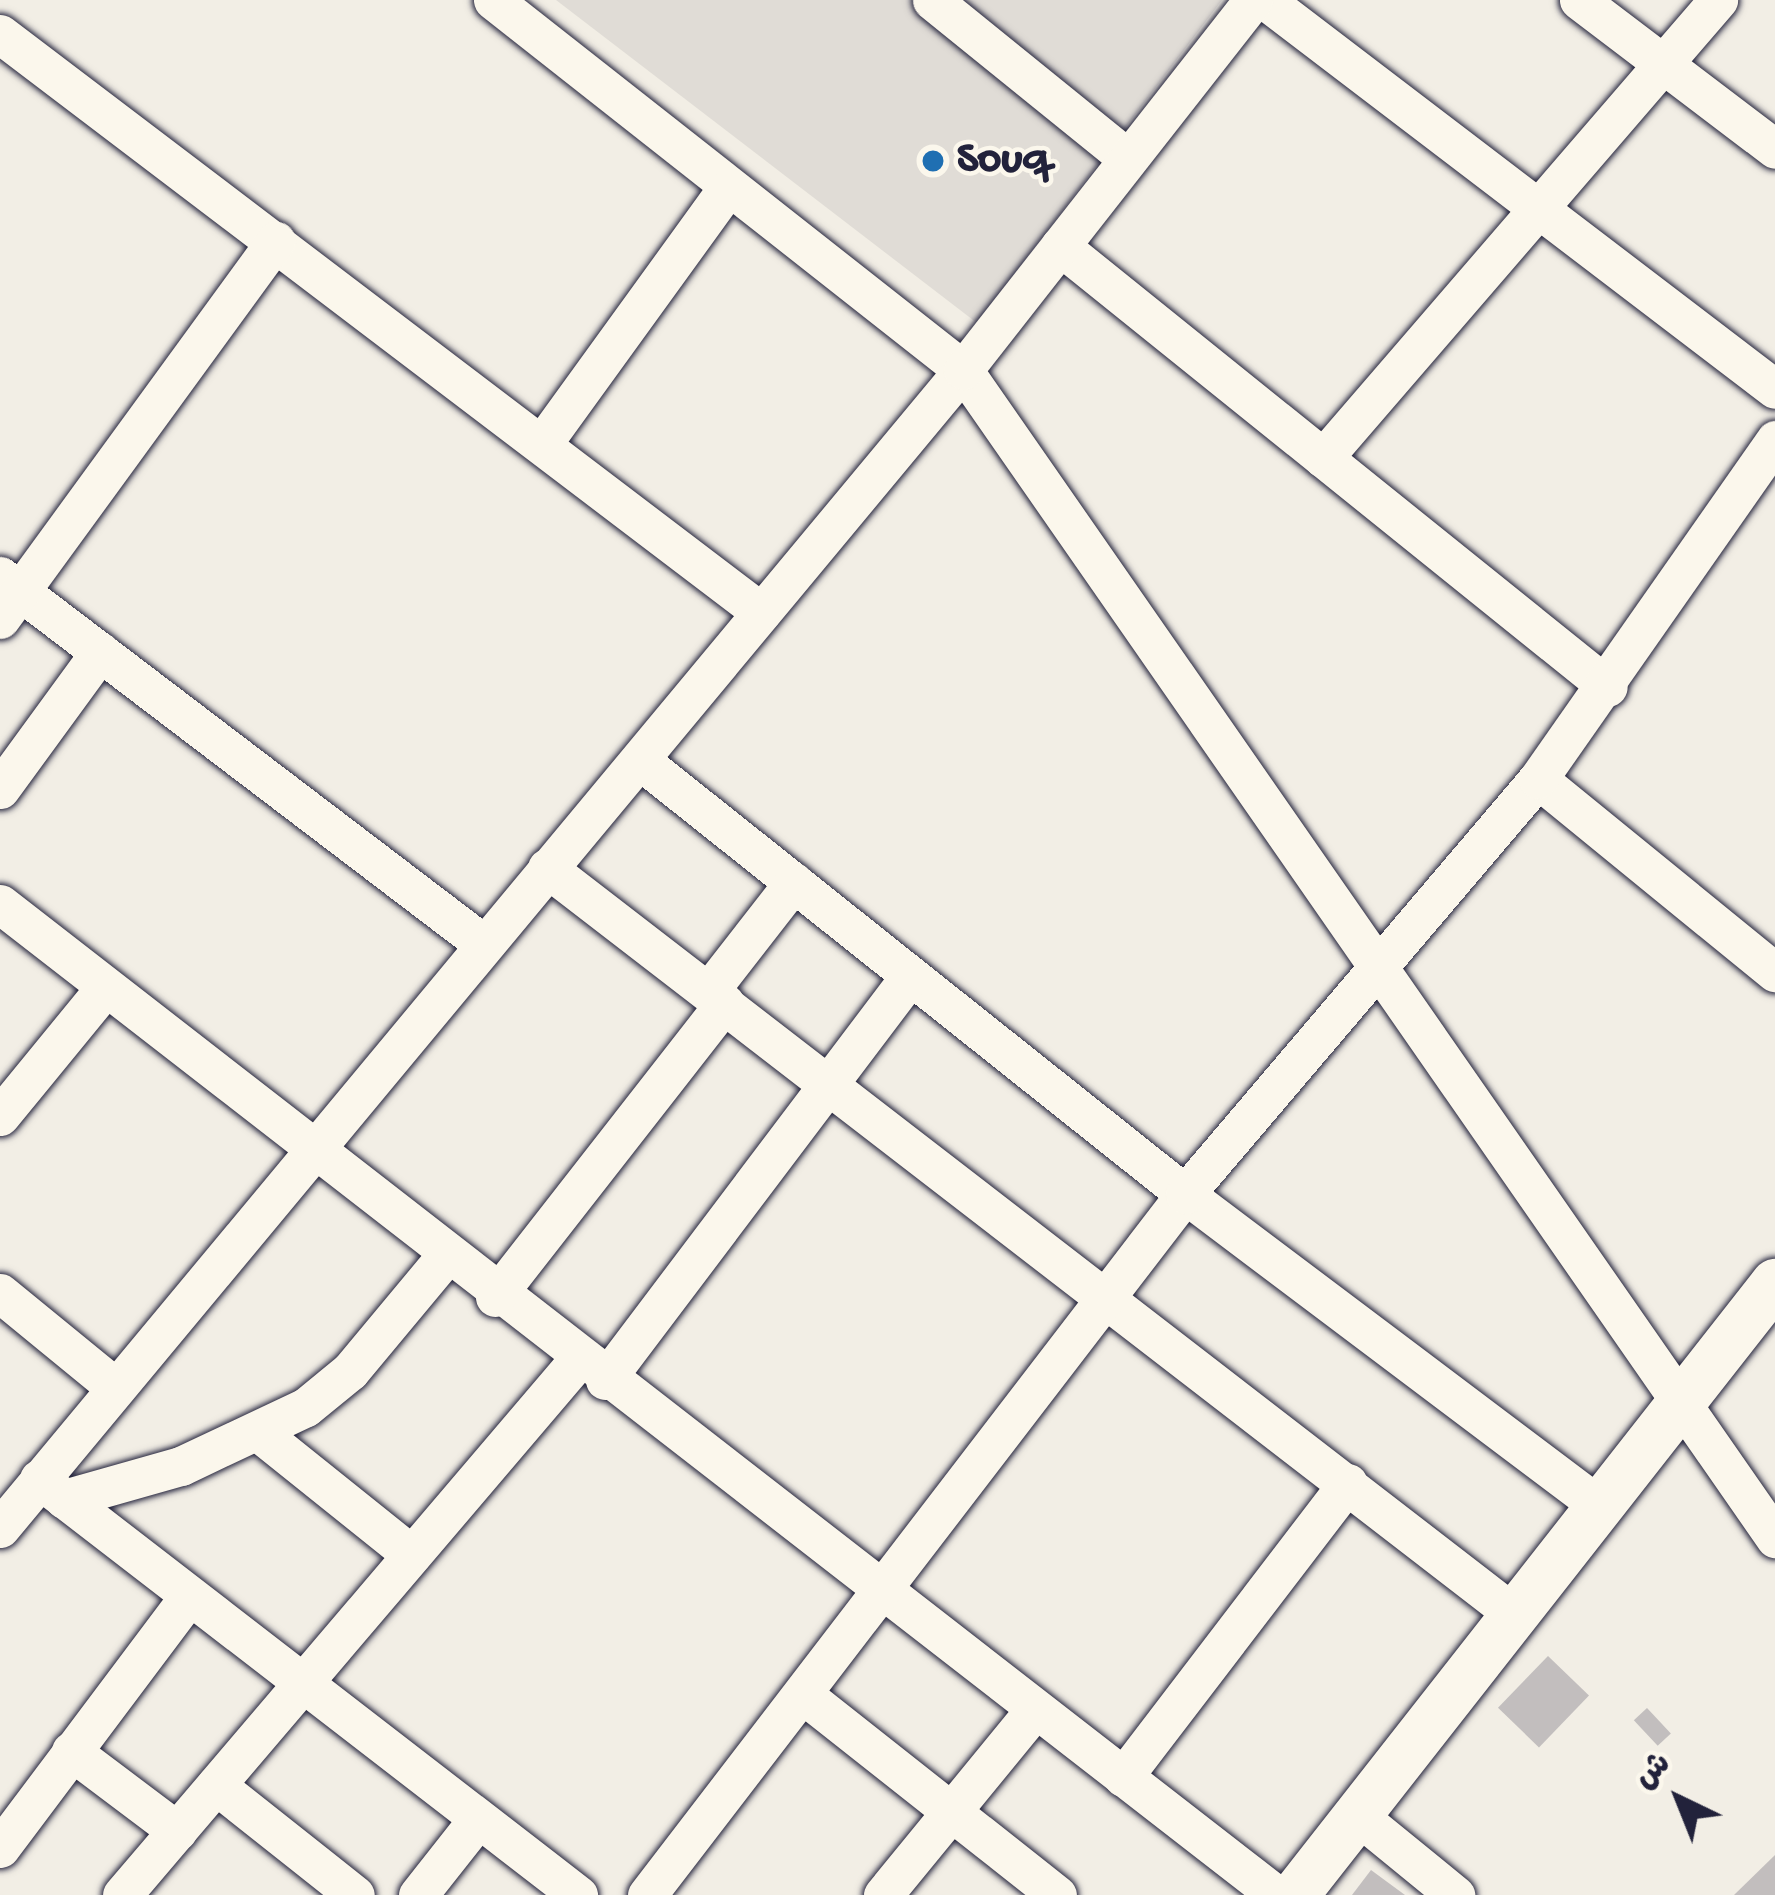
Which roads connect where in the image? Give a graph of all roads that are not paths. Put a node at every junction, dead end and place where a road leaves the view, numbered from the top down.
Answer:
1 (932, 0) edge
2 (1253, 0) edge
3 (1264, 0) edge
4 (1579, 0) edge
5 (1718, 0) edge
6 (520, 8) edge
7 (0, 34) edge
8 (1664, 66) junction
9 (1775, 149) edge
10 (1129, 159) junction
11 (725, 191) junction
12 (1539, 210) junction
13 (276, 241) junction
14 (1060, 246) junction
15 (963, 370) junction
16 (1775, 389) edge
17 (542, 444) junction
18 (1323, 458) junction
19 (1768, 462) edge
20 (7, 596) edge
21 (761, 612) junction
22 (100, 652) junction
23 (1608, 686) junction
24 (641, 761) junction
25 (1538, 779) junction
26 (0, 789) edge
27 (547, 868) junction
28 (794, 882) junction
29 (0, 904) edge
30 (481, 942) junction
31 (1376, 963) junction
32 (1775, 972) edge
33 (910, 976) junction
34 (104, 989) junction
35 (717, 997) junction
36 (831, 1083) junction
37 (0, 1116) edge
38 (307, 1150) junction
39 (1185, 1194) junction
40 (445, 1257) junction
41 (1775, 1283) edge
42 (0, 1293) edge
43 (1109, 1294) junction
44 (495, 1298) junction
45 (591, 1370) junction
46 (115, 1387) junction
47 (1683, 1406) junction
48 (261, 1434) junction
49 (1731, 1475) junction
50 (1348, 1483) junction
51 (51, 1489) junction
52 (1775, 1500) edge
53 (1598, 1504) junction
54 (0, 1528) edge
55 (1775, 1538) edge
56 (412, 1555) junction
57 (881, 1589) junction
58 (189, 1596) junction
59 (1514, 1614) junction
60 (302, 1684) junction
61 (805, 1696) junction
62 (1035, 1709) junction
63 (71, 1751) junction
64 (1123, 1777) junction
65 (216, 1785) junction
66 (950, 1813) junction
67 (1358, 1815) junction
68 (478, 1819) junction
69 (177, 1831) junction
70 (0, 1848) edge
71 (122, 1895) edge
72 (356, 1895) edge
73 (418, 1895) edge
74 (578, 1895) edge
75 (647, 1895) edge
76 (884, 1895) edge
77 (1057, 1895) edge
78 (1276, 1895) edge
79 (1295, 1895) edge
80 (1455, 1895) edge

1 - 10 street
2 - 10 street
3 - 12 street
4 - 8 street
5 - 8 street
6 - 11 street
7 - 13 street
8 - 9 street
8 - 12 street
10 - 14 street
11 - 15 street
11 - 17 street
12 - 16 street
12 - 18 street
13 - 17 street
13 - 20 street
14 - 15 street
14 - 18 street
15 - 21 street
15 - 31 street
17 - 21 street
18 - 23 street
19 - 23 street
20 - 22 street
21 - 24 street
22 - 26 street
22 - 30 street
23 - 25 street
24 - 27 street
24 - 28 street
25 - 31 street
25 - 32 street
27 - 30 street
27 - 35 street
28 - 33 street
28 - 35 street
29 - 34 street
30 - 38 street
31 - 39 street
31 - 47 street
33 - 36 street
33 - 39 street
34 - 37 street
34 - 38 street
35 - 36 street
35 - 44 street
36 - 43 street
36 - 45 street
38 - 40 street
38 - 46 street
39 - 43 street
39 - 53 street
40 - 44 street
40 - 48 street
41 - 47 street
42 - 46 street
43 - 50 street
43 - 57 street
44 - 45 street
45 - 56 street
45 - 57 street
46 - 51 street
47 - 49 street
47 - 53 street
48 - 51 street
48 - 56 street
49 - 52 street
49 - 55 street
50 - 59 street
50 - 64 street
51 - 54 street
51 - 58 street
53 - 59 street
56 - 60 street
57 - 61 street
57 - 62 street
58 - 60 street
58 - 63 street
59 - 67 street
60 - 65 street
60 - 68 street
61 - 66 street
61 - 75 street
62 - 64 street
62 - 66 street
63 - 69 street
63 - 70 street
64 - 78 street
65 - 69 street
65 - 72 street
66 - 76 street
66 - 77 street
67 - 79 street
67 - 80 street
68 - 73 street
68 - 74 street
69 - 71 street

